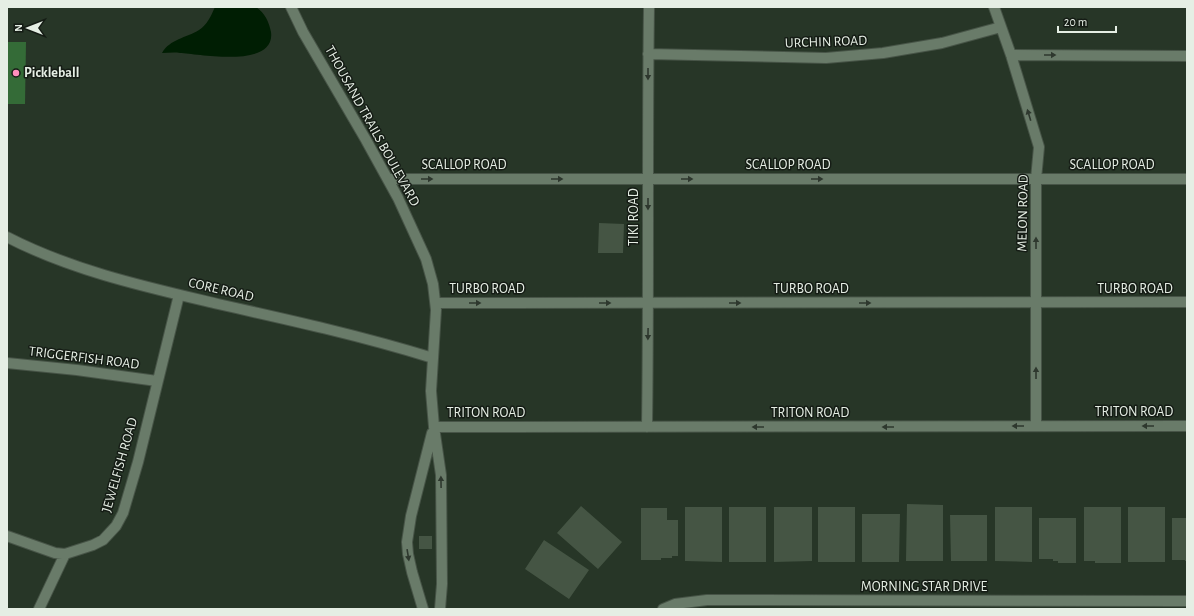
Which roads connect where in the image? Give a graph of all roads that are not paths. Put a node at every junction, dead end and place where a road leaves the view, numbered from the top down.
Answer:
1 (291, 7) edge
2 (649, 7) edge
3 (994, 7) edge
4 (1001, 27) junction
5 (648, 54) junction
6 (1011, 55) junction
7 (1187, 56) edge
8 (388, 179) junction
9 (648, 179) junction
10 (1036, 179) junction
11 (1187, 179) edge
12 (7, 237) edge
13 (179, 295) junction
14 (1187, 302) edge
15 (436, 303) junction
16 (648, 303) junction
17 (1036, 303) junction
18 (433, 358) junction
19 (7, 363) edge
20 (157, 382) junction
21 (1036, 426) junction
22 (1187, 426) edge
23 (434, 427) junction
24 (647, 427) junction
25 (7, 536) edge
26 (65, 554) junction
27 (1187, 602) edge
28 (852, 605) edge
29 (1092, 605) edge
30 (39, 609) edge
31 (423, 609) edge
32 (440, 609) edge
33 (663, 609) edge

1 - 8 street, THOUSAND TRAILS BOULEVARD
2 - 5 street, TIKI ROAD
3 - 4 street, MELON ROAD
4 - 5 street, URCHIN ROAD
4 - 6 street, MELON ROAD
5 -> 9 street, TIKI ROAD
6 -> 7 street
10 -> 6 street, MELON ROAD
8 -> 9 street, SCALLOP ROAD
8 - 15 street, THOUSAND TRAILS BOULEVARD
9 -> 10 street, SCALLOP ROAD
9 -> 16 street, TIKI ROAD
10 - 11 street, SCALLOP ROAD
17 -> 10 street, MELON ROAD
12 - 13 street, CORE ROAD
13 - 18 street, CORE ROAD
13 - 20 street, JEWELFISH ROAD
14 - 17 street, TURBO ROAD
15 -> 16 street, TURBO ROAD
15 - 18 street, THOUSAND TRAILS BOULEVARD
16 -> 17 street, TURBO ROAD
16 -> 24 street, TIKI ROAD
21 -> 17 street, MELON ROAD
18 - 23 street, THOUSAND TRAILS BOULEVARD
19 - 20 street, TRIGGERFISH ROAD
20 - 26 street, JEWELFISH ROAD
22 -> 21 street, TRITON ROAD
21 -> 24 street, TRITON ROAD
23 - 24 street, TRITON ROAD
23 -> 31 street, THOUSAND TRAILS BOULEVARD
32 -> 23 street, THOUSAND TRAILS BOULEVARD
25 - 26 street, JEWELFISH ROAD
26 - 30 street
27 - 29 street, MORNING STAR DRIVE
28 - 29 street, MORNING STAR DRIVE
28 - 33 street, MORNING STAR DRIVE

